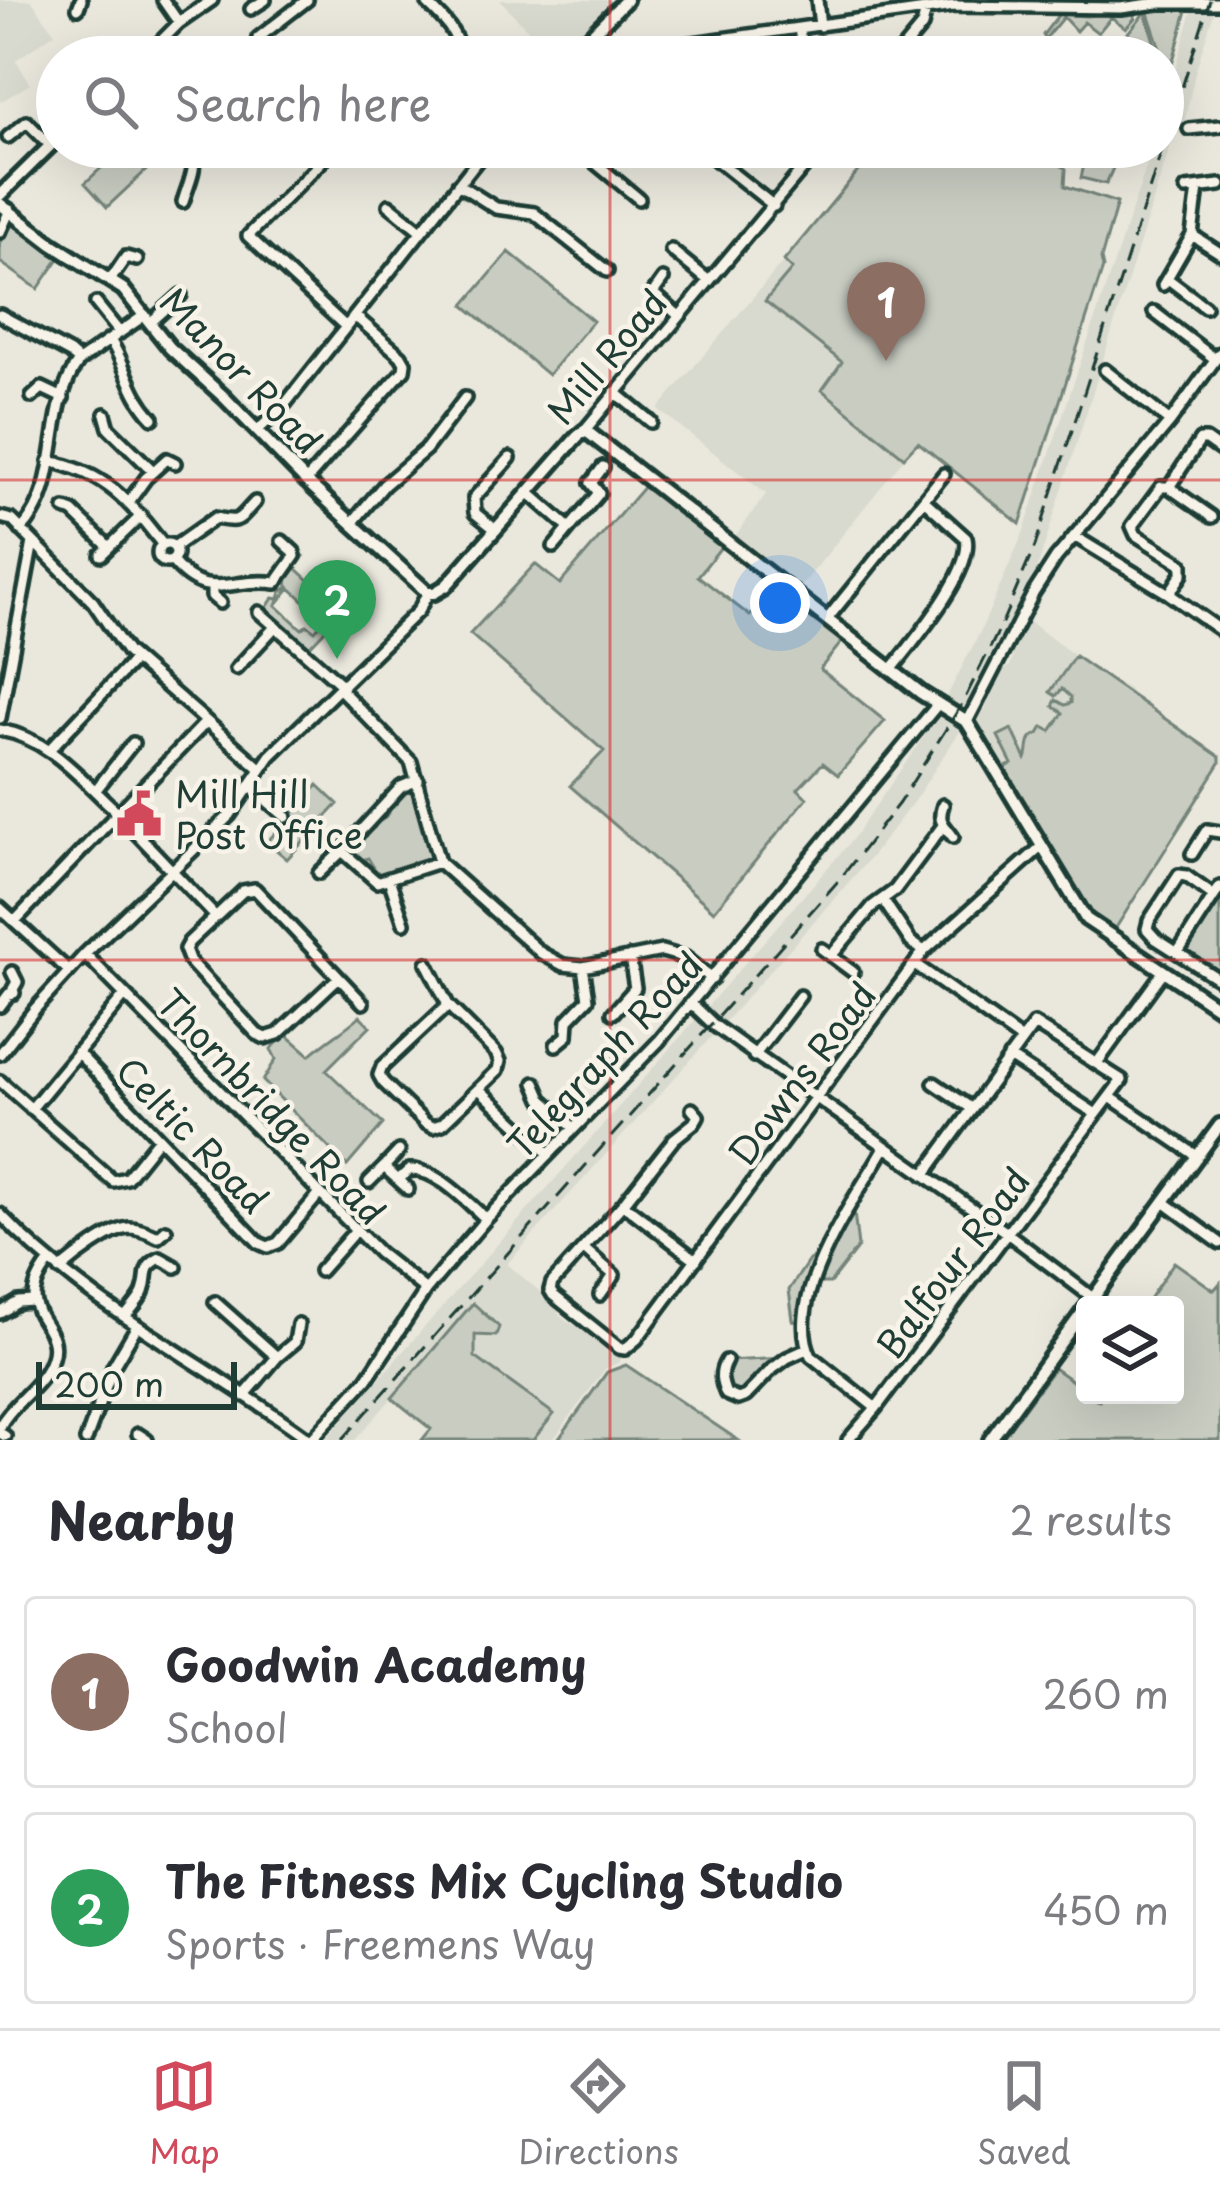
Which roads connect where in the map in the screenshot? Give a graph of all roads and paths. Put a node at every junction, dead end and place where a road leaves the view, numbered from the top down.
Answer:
1 (163, 0) edge
2 (212, 0) edge
3 (307, 0) edge
4 (626, 0) edge
5 (817, 0) edge
6 (955, 3) edge
7 (1220, 3) edge
8 (425, 4) edge
9 (926, 10) junction
10 (178, 23) junction
11 (820, 26) junction
12 (799, 29) junction
13 (165, 36) edge
14 (261, 36) edge
15 (457, 36) edge
16 (591, 36) edge
17 (747, 36) edge
18 (800, 36) edge
19 (914, 36) edge
20 (36, 122) edge
21 (1220, 126) edge
22 (1189, 130) dead end
23 (8, 137) dead end
24 (36, 164) edge
25 (194, 168) edge
26 (315, 168) edge
27 (471, 168) edge
28 (601, 168) edge
29 (726, 168) edge
30 (804, 168) edge
31 (458, 184) junction
32 (1220, 185) edge
33 (639, 199) dead end
34 (183, 202) dead end
35 (3, 203) edge
36 (389, 205) dead end
37 (773, 206) junction
38 (421, 231) junction
39 (0, 232) edge
40 (1192, 235) junction
41 (1220, 253) edge
42 (674, 258) dead end
43 (137, 260) dead end
44 (607, 271) dead end
45 (110, 279) junction
46 (663, 279) dead end
47 (709, 281) junction
48 (180, 294) dead end
49 (1198, 306) dead end
50 (1154, 312) dead end
51 (356, 316) junction
52 (679, 316) junction
53 (148, 319) junction
54 (3, 322) edge
55 (91, 322) dead end
56 (346, 327) junction
57 (115, 336) junction
58 (1218, 356) edge
59 (79, 361) junction
60 (1105, 370) dead end
61 (615, 392) junction
62 (32, 397) dead end
63 (63, 398) junction
64 (465, 398) dead end
65 (105, 414) dead end
66 (153, 418) dead end
67 (651, 422) dead end
68 (1170, 422) junction
69 (258, 430) junction
70 (584, 431) junction
71 (1220, 450) edge
72 (510, 458) dead end
73 (50, 461) junction
74 (176, 463) dead end
75 (603, 467) dead end
76 (153, 471) junction
77 (944, 474) dead end
78 (306, 481) junction
79 (1169, 487) junction
80 (529, 493) junction
81 (925, 501) junction
82 (255, 502) dead end
83 (128, 503) junction
84 (65, 509) dead end
85 (140, 516) junction
86 (0, 517) edge
87 (1212, 517) edge
88 (353, 522) junction
89 (569, 528) junction
90 (21, 530) junction
91 (496, 530) junction
92 (1074, 536) junction
93 (282, 541) dead end
94 (33, 542) junction
95 (168, 546) junction
96 (554, 547) dead end
97 (46, 555) junction
98 (30, 561) junction
99 (276, 583) junction
100 (212, 588) junction
101 (428, 593) junction
102 (1169, 595) junction
103 (276, 596) dead end
104 (220, 603) dead end
105 (259, 611) dead end
106 (828, 618) junction
107 (275, 627) junction
108 (1220, 630) edge
109 (0, 634) edge
110 (15, 637) junction
111 (135, 659) junction
112 (243, 668) dead end
113 (892, 669) junction
114 (341, 687) junction
115 (938, 704) junction
116 (0, 718) edge
117 (206, 722) junction
118 (967, 722) junction
119 (0, 730) edge
120 (133, 743) dead end
121 (49, 750) junction
122 (261, 769) junction
123 (418, 780) junction
124 (250, 786) junction
125 (95, 791) junction
126 (943, 805) dead end
127 (118, 813) junction
128 (286, 817) dead end
129 (942, 826) junction
130 (1220, 832) edge
131 (953, 837) dead end
132 (1041, 847) junction
133 (342, 850) junction
134 (1192, 854) dead end
135 (440, 862) junction
136 (172, 870) junction
137 (319, 873) dead end
138 (389, 879) junction
139 (1217, 891) edge
140 (883, 899) junction
141 (0, 908) edge
142 (399, 909) junction
143 (387, 913) dead end
144 (215, 916) junction
145 (15, 921) junction
146 (404, 923) dead end
147 (924, 951) junction
148 (1178, 952) junction
149 (86, 954) junction
150 (629, 957) junction
151 (427, 963) dead end
152 (916, 965) junction
153 (583, 967) junction
154 (69, 971) junction
155 (11, 972) dead end
156 (853, 972) dead end
157 (1163, 972) junction
158 (338, 978) junction
159 (712, 979) junction
160 (1220, 980) edge
161 (14, 993) junction
162 (125, 995) junction
163 (800, 997) dead end
164 (363, 1003) dead end
165 (691, 1003) junction
166 (0, 1006) edge
167 (448, 1006) junction
168 (35, 1009) junction
169 (1220, 1010) edge
170 (613, 1012) dead end
171 (1022, 1040) junction
172 (556, 1047) dead end
173 (77, 1052) junction
174 (0, 1054) edge
175 (754, 1056) junction
176 (1009, 1057) junction
177 (1097, 1063) junction
178 (0, 1081) edge
179 (535, 1083) dead end
180 (934, 1083) dead end
181 (479, 1089) junction
182 (816, 1097) junction
183 (1110, 1097) junction
184 (970, 1108) junction
185 (31, 1109) junction
186 (692, 1109) dead end
187 (1096, 1114) junction
188 (1220, 1124) edge
189 (574, 1128) junction
190 (159, 1138) junction
191 (884, 1147) junction
192 (399, 1151) dead end
193 (549, 1154) junction
194 (1197, 1156) junction
195 (384, 1167) junction
196 (924, 1175) junction
197 (398, 1180) junction
198 (369, 1181) dead end
199 (408, 1189) dead end
200 (320, 1193) junction
201 (1164, 1202) junction
202 (623, 1204) junction
203 (0, 1214) edge
204 (486, 1219) junction
205 (356, 1229) junction
206 (166, 1230) dead end
207 (1006, 1233) junction
208 (1220, 1243) edge
209 (584, 1249) junction
210 (696, 1260) junction
211 (50, 1262) junction
212 (176, 1267) dead end
213 (60, 1270) junction
214 (320, 1271) dead end
215 (426, 1290) junction
216 (600, 1295) dead end
217 (1079, 1296) edge
218 (1094, 1296) edge
219 (33, 1301) junction
220 (218, 1308) dead end
221 (0, 1313) edge
222 (125, 1317) junction
223 (1076, 1321) edge
224 (298, 1324) dead end
225 (137, 1326) junction
226 (807, 1349) junction
227 (277, 1358) junction
228 (726, 1361) dead end
229 (244, 1396) junction
230 (875, 1408) junction
231 (1, 1428) edge
232 (295, 1429) junction
233 (852, 1436) edge
234 (86, 1440) edge
235 (285, 1440) edge
236 (310, 1440) edge
237 (866, 1440) edge
238 (990, 1440) edge

1 - 10 street
2 - 10 street
3 - 14 street
4 - 16 main road
5 - 11 street
6 - 7 street
6 - 9 street
8 - 15 street
9 - 11 street
9 - 19 street
10 - 13 street
11 - 12 street
12 - 17 street
12 - 18 street
20 - 23 street
21 - 22 street
24 - 35 main road
25 - 34 street
26 - 56 street
27 - 31 street
28 - 33 street
29 - 37 street
30 - 37 street, Mill Road
31 - 38 street
31 - 44 street
32 - 40 street
35 - 39 street
35 - 45 main road, Manor Road
36 - 38 street
37 - 47 street, Mill Road
38 - 51 street
40 - 41 street
40 - 49 street
42 - 47 street
43 - 45 street
45 - 53 main road, Manor Road
46 - 52 street
47 - 52 street, Mill Road
48 - 53 street
50 - 58 street
51 - 56 street
51 - 78 street
52 - 61 street, Mill Road
53 - 57 street
53 - 69 main road, Manor Road
54 - 59 street
55 - 57 street
56 - 69 street
57 - 59 street
57 - 66 street
58 - 68 street
59 - 63 street
60 - 68 street
61 - 67 street
61 - 70 street, Mill Road
62 - 63 street
63 - 73 street
64 - 88 street
65 - 76 street
68 - 92 street
69 - 78 main road, Manor Road
70 - 80 main road, Mill Road
70 - 106 main road
71 - 79 street
72 - 91 street
73 - 83 street
73 - 90 street
74 - 76 street
75 - 89 street
76 - 83 street
77 - 81 street
78 - 88 main road, Manor Road
79 - 87 street
79 - 102 street
80 - 89 street
80 - 91 main road, Mill Road
81 - 106 street
81 - 113 street
82 - 95 street
83 - 85 street
84 - 85 street
85 - 95 street
86 - 90 street
88 - 101 main road, Manor Road
89 - 96 street
90 - 94 street
91 - 101 main road, Mill Road
92 - 102 street
92 - 118 street
93 - 99 street
94 - 97 street
94 - 98 street
95 - 100 street
97 - 98 street
97 - 111 street
98 - 110 street
99 - 100 street
99 - 103 street
100 - 104 street
101 - 114 street
102 - 108 street
105 - 107 street
106 - 113 main road
107 - 112 street
107 - 114 street
109 - 110 street
110 - 116 street
111 - 117 street
111 - 121 street
113 - 115 main road
114 - 122 street
114 - 123 street
115 - 118 main road
115 - 159 street, Telegraph Road
117 - 122 street
117 - 127 street
118 - 132 main road
119 - 121 street
120 - 125 street
121 - 125 street
122 - 124 street
123 - 133 street
123 - 135 street
124 - 128 street
124 - 136 street
125 - 127 street
126 - 129 street
127 - 136 street
127 - 145 street
129 - 131 street
129 - 140 street
130 - 134 street
132 - 147 street, Downs Road
132 - 157 main road
133 - 137 street
133 - 138 street
135 - 138 street
135 - 153 street
136 - 144 street
136 - 149 street
138 - 142 street
139 - 148 street
139 - 148 street
140 - 147 street
140 - 156 street
141 - 145 street
142 - 143 street
142 - 146 street
144 - 158 street
144 - 158 street
145 - 154 street
147 - 152 street, Downs Road
148 - 160 street
149 - 154 street
149 - 162 street, Thornbridge Road
150 - 153 street
150 - 159 street
150 - 170 street
151 - 167 street
152 - 171 street
152 - 182 street, Downs Road
153 - 172 street
154 - 168 street
155 - 161 street
157 - 169 main road
157 - 177 street
158 - 164 street
159 - 165 street, Telegraph Road
161 - 166 street
161 - 168 street
162 - 173 street
162 - 200 street, Thornbridge Road
163 - 175 street
165 - 175 street
165 - 189 street, Telegraph Road
167 - 181 street
167 - 181 street
168 - 174 street
171 - 176 street
171 - 177 street
173 - 185 street
173 - 190 street, Celtic Road
175 - 182 street
176 - 184 street
176 - 187 street
177 - 183 street
178 - 185 street
179 - 189 street
180 - 184 street
181 - 193 street
182 - 191 street
182 - 210 street, Downs Road
183 - 187 street, Balfour Road
183 - 194 street
184 - 196 street
185 - 190 street
186 - 202 street
187 - 207 street, Balfour Road
188 - 194 main road
189 - 193 street, Telegraph Road
190 - 200 street, Celtic Road
191 - 196 street
191 - 226 street
192 - 195 street
193 - 204 street, Telegraph Road
194 - 201 main road
195 - 197 street
195 - 198 street
196 - 207 street
197 - 199 street
197 - 204 street
200 - 205 street, Thornbridge Road
201 - 208 street
201 - 218 main road
202 - 209 street
202 - 210 street
203 - 211 street
204 - 215 street, Telegraph Road
205 - 214 street
205 - 215 street, Thornbridge Road
206 - 213 street
207 - 217 street
207 - 230 street, Balfour Road
209 - 210 street, Downs Road
209 - 216 street
211 - 213 street
211 - 219 street
212 - 222 street
213 - 222 street
215 - 236 street, Telegraph Road
219 - 221 street
219 - 231 street
220 - 227 street
222 - 225 street
223 - 238 main road
224 - 227 street
225 - 229 street
225 - 234 street
226 - 228 street
226 - 230 street
227 - 229 street
229 - 232 street
230 - 233 street, Balfour Road
232 - 235 street
232 - 236 street
233 - 237 street

